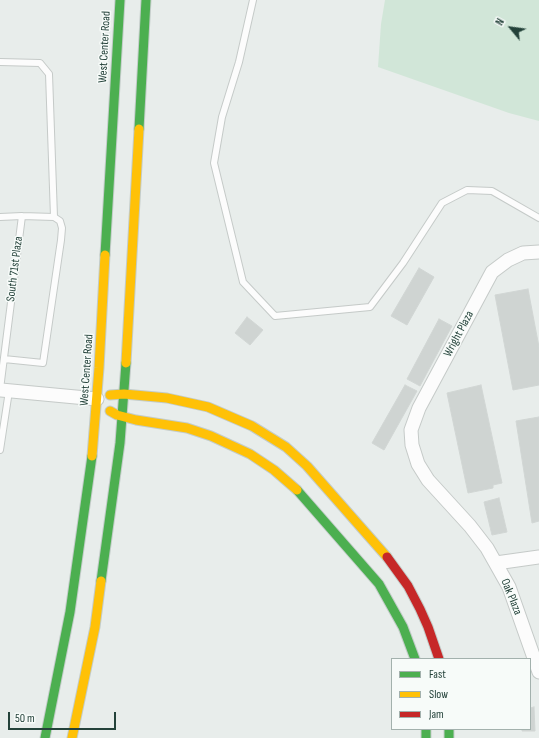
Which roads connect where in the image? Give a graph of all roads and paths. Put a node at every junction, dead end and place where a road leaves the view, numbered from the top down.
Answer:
1 (120, 0) edge
2 (146, 0) edge
3 (253, 0) edge
4 (0, 62) edge
5 (22, 216) junction
6 (0, 217) edge
7 (54, 217) junction
8 (539, 218) edge
9 (539, 252) edge
10 (4, 359) junction
11 (3, 390) edge
12 (124, 394) junction
13 (97, 399) junction
14 (122, 416) junction
15 (0, 450) edge
16 (539, 557) edge
17 (496, 563) junction
18 (415, 658) edge
19 (439, 658) edge
20 (539, 672) edge
21 (45, 738) edge
22 (72, 738) edge

1 - 13 main road, West Center Road
2 - 12 main road
3 - 8 lane
4 - 7 lane
5 - 6 lane
5 - 7 lane
5 - 10 lane, South 71st Plaza
7 - 10 lane
9 - 17 street, Wright Plaza
10 - 11 lane, South 71st Plaza
11 - 13 street
11 - 15 lane, South 71st Plaza
12 - 13 main road
12 - 14 main road
12 - 19 main road
13 - 14 main road
13 - 21 main road, West Center Road
14 - 18 main road
14 - 22 main road
16 - 17 street, Oak Plaza
17 - 20 street, Oak Plaza

